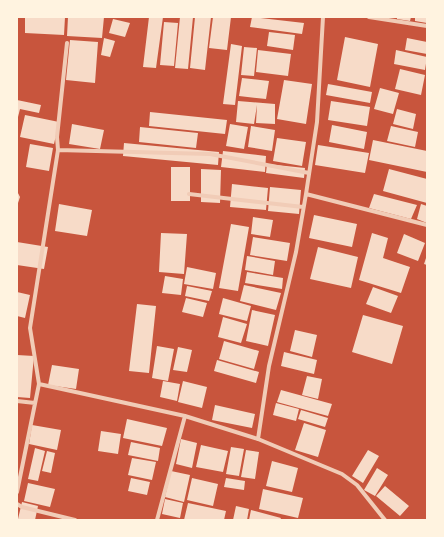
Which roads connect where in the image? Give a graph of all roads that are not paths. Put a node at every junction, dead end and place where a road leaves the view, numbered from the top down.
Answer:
1 (323, 17) edge
2 (369, 17) edge
3 (427, 26) edge
4 (67, 43) dead end
5 (58, 150) junction
6 (309, 173) junction
7 (189, 194) dead end
8 (306, 194) junction
9 (303, 207) junction
10 (427, 225) edge
11 (39, 384) junction
12 (17, 402) edge
13 (35, 403) junction
14 (185, 416) junction
15 (258, 439) junction
16 (17, 492) edge
17 (17, 504) edge
18 (75, 520) edge
19 (157, 520) edge
20 (385, 520) edge

1 - 6 street
2 - 3 street
4 - 5 street
5 - 6 street
5 - 11 street
6 - 8 street
7 - 9 street
8 - 9 street
8 - 10 street
9 - 15 street
11 - 13 street
11 - 14 street
12 - 13 street
13 - 16 street
14 - 15 street
14 - 19 street
15 - 20 street
17 - 18 street

